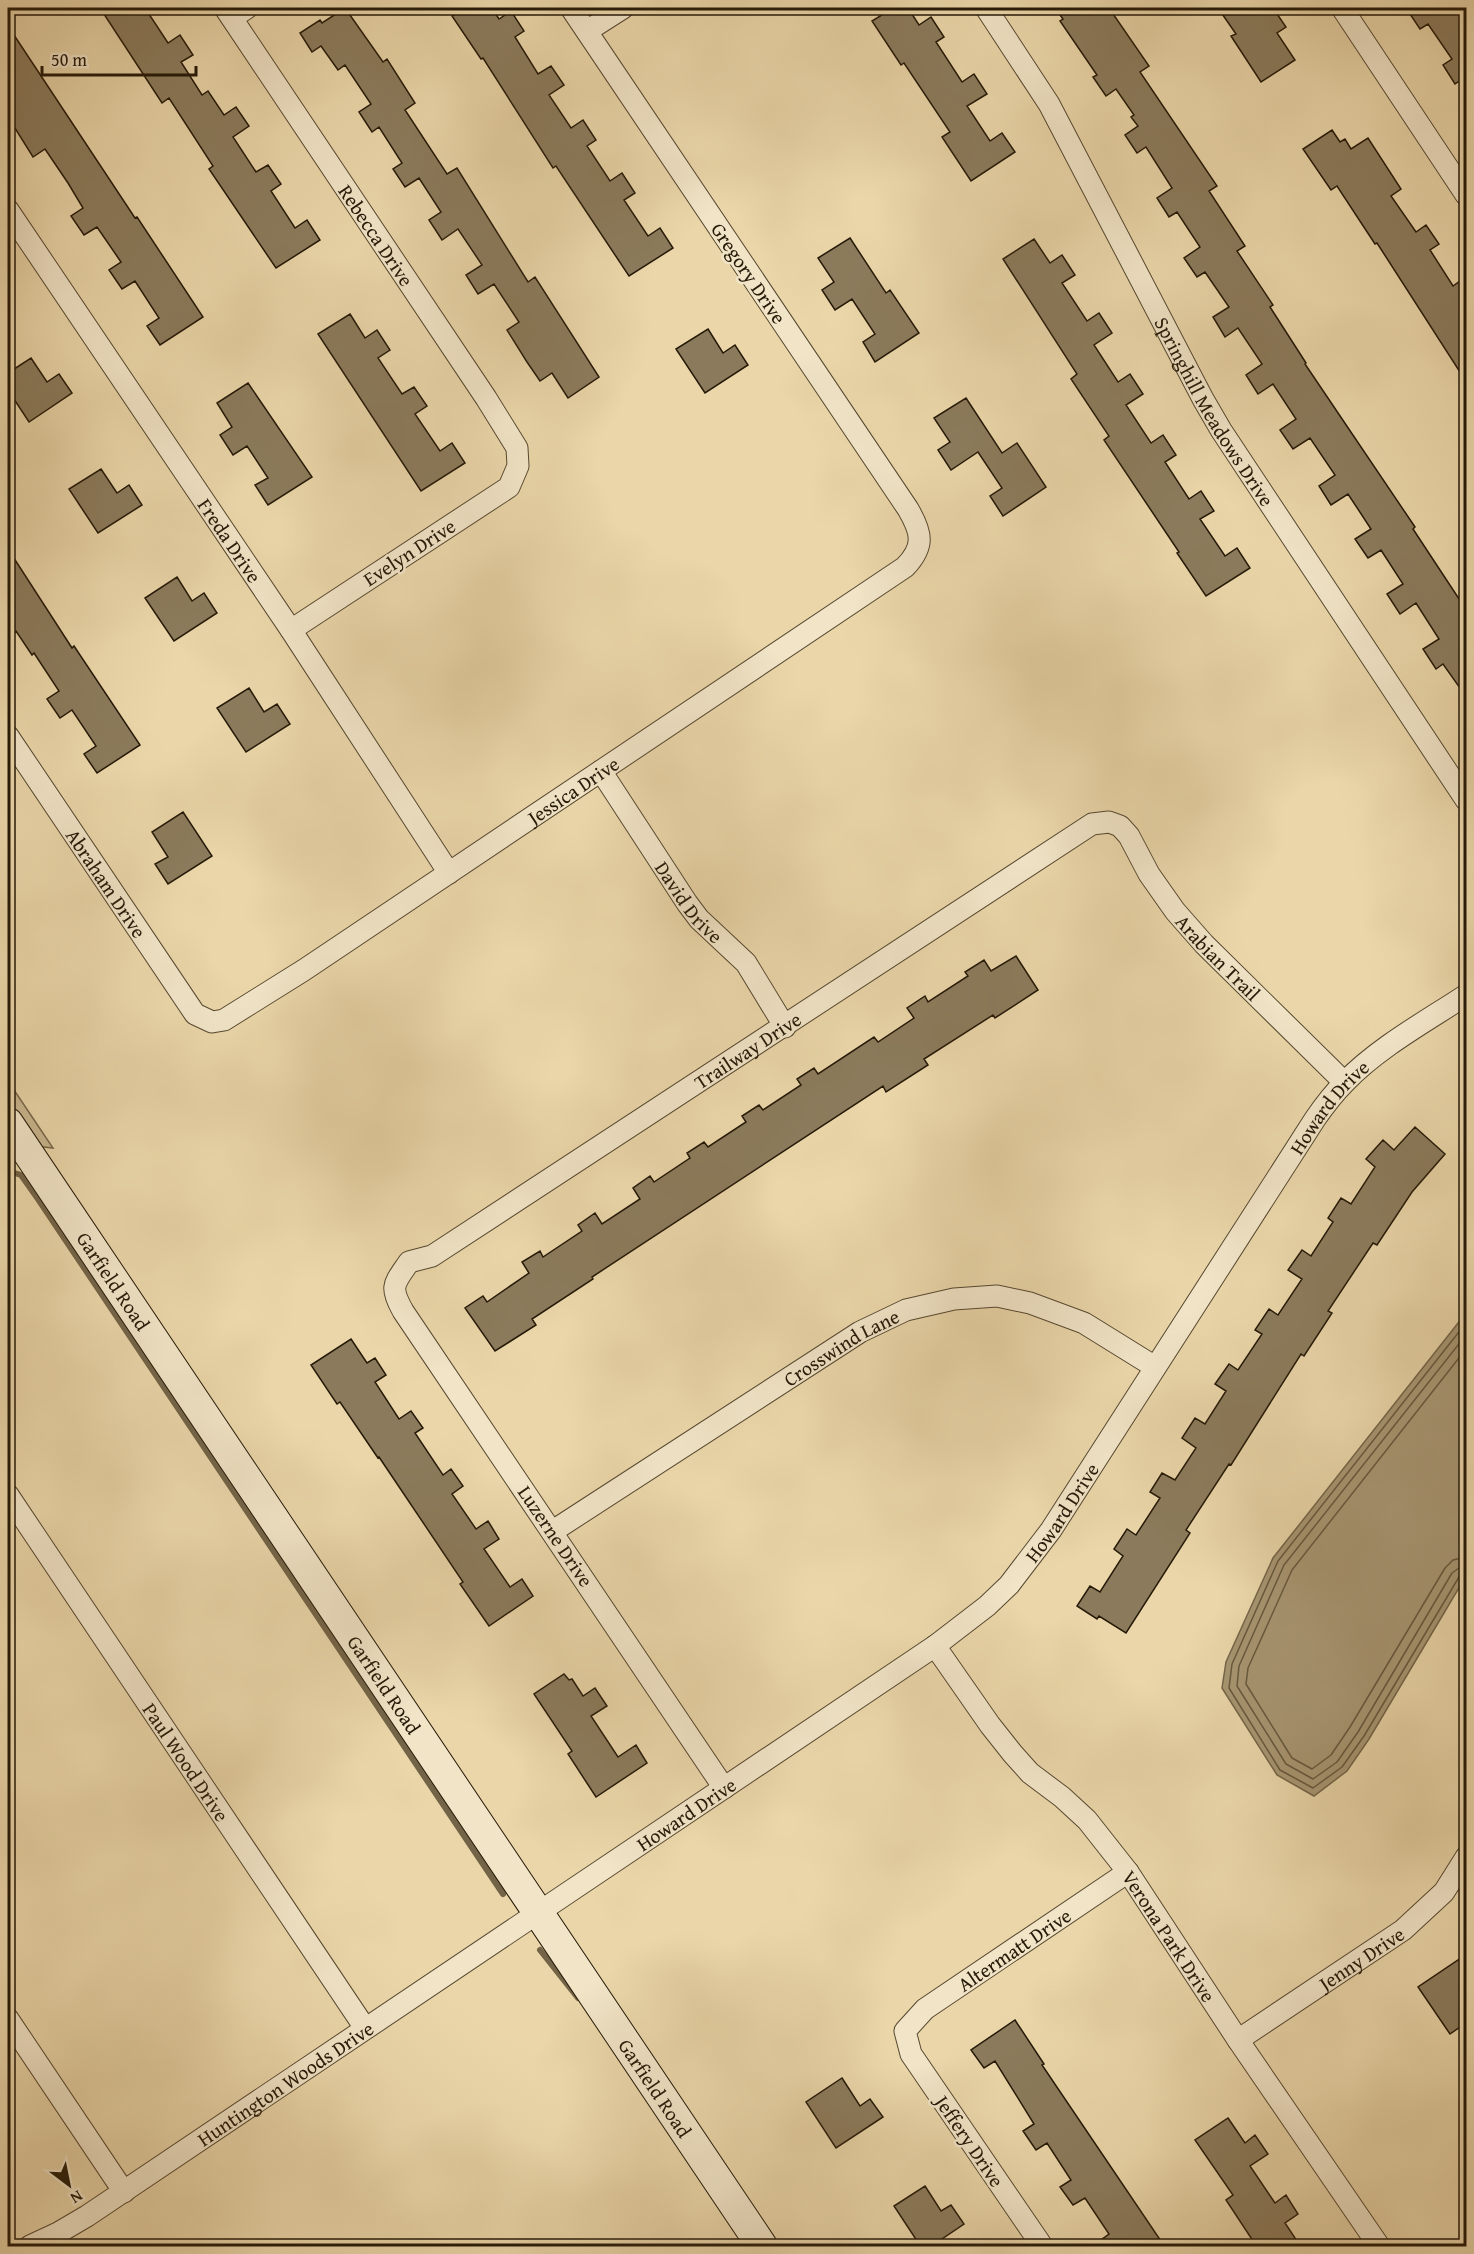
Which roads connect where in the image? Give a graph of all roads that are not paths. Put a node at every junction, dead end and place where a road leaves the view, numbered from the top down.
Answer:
1 (571, 8) edge
2 (623, 8) edge
3 (986, 8) edge
4 (1342, 8) edge
5 (234, 11) edge
6 (587, 31) junction
7 (1467, 195) edge
8 (8, 210) edge
9 (518, 466) joint
10 (921, 541) joint
11 (291, 630) junction
12 (8, 736) edge
13 (601, 771) junction
14 (1467, 800) edge
15 (1109, 822) joint
16 (449, 873) junction
17 (1467, 995) edge
18 (212, 1022) joint
19 (785, 1027) junction
20 (1344, 1082) junction
21 (8, 1123) edge
22 (394, 1284) joint
23 (1155, 1367) junction
24 (8, 1495) edge
25 (553, 1531) junction
26 (935, 1646) junction
27 (724, 1788) junction
28 (1467, 1857) edge
29 (1128, 1872) junction
30 (537, 1913) junction
31 (8, 2019) edge
32 (366, 2028) junction
33 (906, 2031) joint
34 (1238, 2040) junction
35 (124, 2192) junction
36 (30, 2247) edge
37 (762, 2247) edge
38 (1042, 2247) edge
39 (1379, 2247) edge

1 - 6 street, Gregory Drive
2 - 6 street
3 - 14 street, Springhill Meadows Drive
4 - 7 street
5 - 9 street, Rebecca Drive
6 - 10 street, Gregory Drive
8 - 11 street, Freda Drive
9 - 11 street, Evelyn Drive
10 - 13 street, Jessica Drive
11 - 16 street, Freda Drive
12 - 18 street, Abraham Drive
13 - 16 street, Jessica Drive
13 - 19 street, David Drive
15 - 19 street, Trailway Drive
15 - 20 street, Arabian Trail
16 - 18 street, Jessica Drive
17 - 20 street, Howard Drive
19 - 22 street, Trailway Drive
20 - 23 street, Howard Drive
21 - 30 street, Garfield Road
22 - 25 street, Luzerne Drive
23 - 25 street, Crosswind Lane
23 - 26 street, Howard Drive
24 - 32 street, Paul Wood Drive
25 - 27 street, Luzerne Drive
26 - 27 street, Howard Drive
26 - 29 street, Verona Park Drive
27 - 30 street, Howard Drive
28 - 34 street, Jenny Drive
29 - 33 street, Altermatt Drive
29 - 34 street, Verona Park Drive
30 - 32 street, Huntington Woods Drive
30 - 37 street, Garfield Road
31 - 35 street
32 - 35 street, Huntington Woods Drive
33 - 38 street, Jeffery Drive
34 - 39 street, Verona Park Drive
35 - 36 street, Huntington Woods Drive

